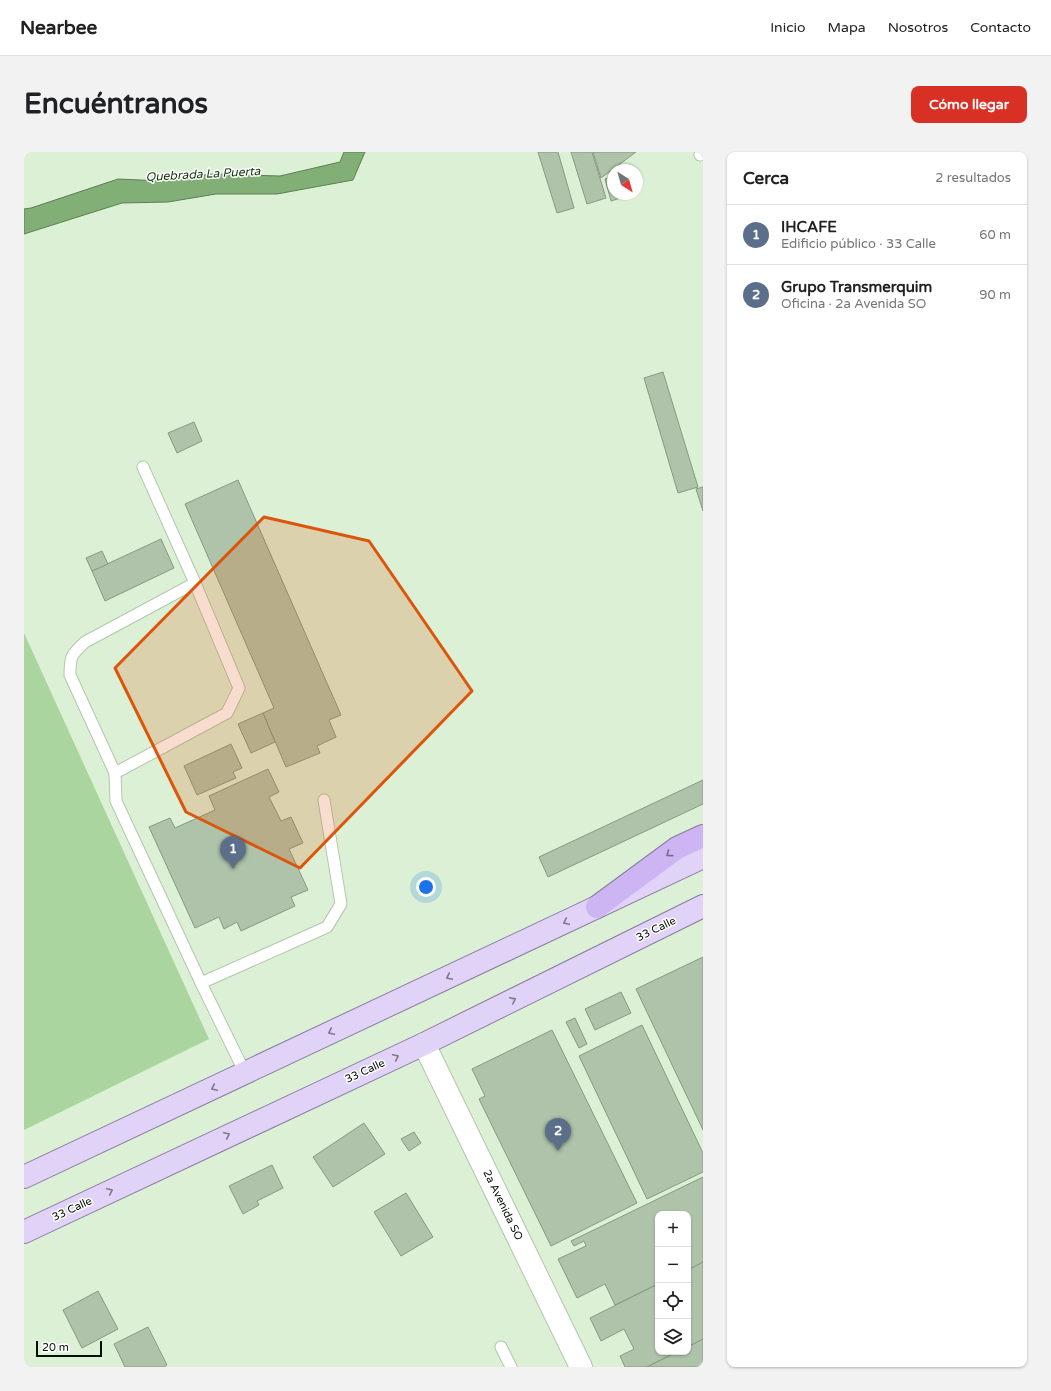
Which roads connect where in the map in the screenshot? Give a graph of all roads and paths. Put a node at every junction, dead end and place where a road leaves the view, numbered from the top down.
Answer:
1 (143, 468) dead end
2 (195, 583) junction
3 (115, 774) junction
4 (324, 800) dead end
5 (703, 836) edge
6 (703, 857) edge
7 (703, 906) edge
8 (597, 907) junction
9 (200, 983) junction
10 (424, 1044) junction
11 (245, 1073) junction
12 (24, 1177) edge
13 (24, 1232) edge
14 (501, 1347) dead end
15 (511, 1367) edge
16 (581, 1367) edge

1 - 2 lane
2 - 3 lane
2 - 3 lane
3 - 9 lane
4 - 9 lane
5 -> 8 highway
6 - 8 main road
10 -> 7 main road, 33 Calle
8 -> 11 main road
9 - 11 lane
13 -> 10 main road, 33 Calle
10 - 16 street, 2a Avenida SO
11 -> 12 main road
14 - 15 lane

